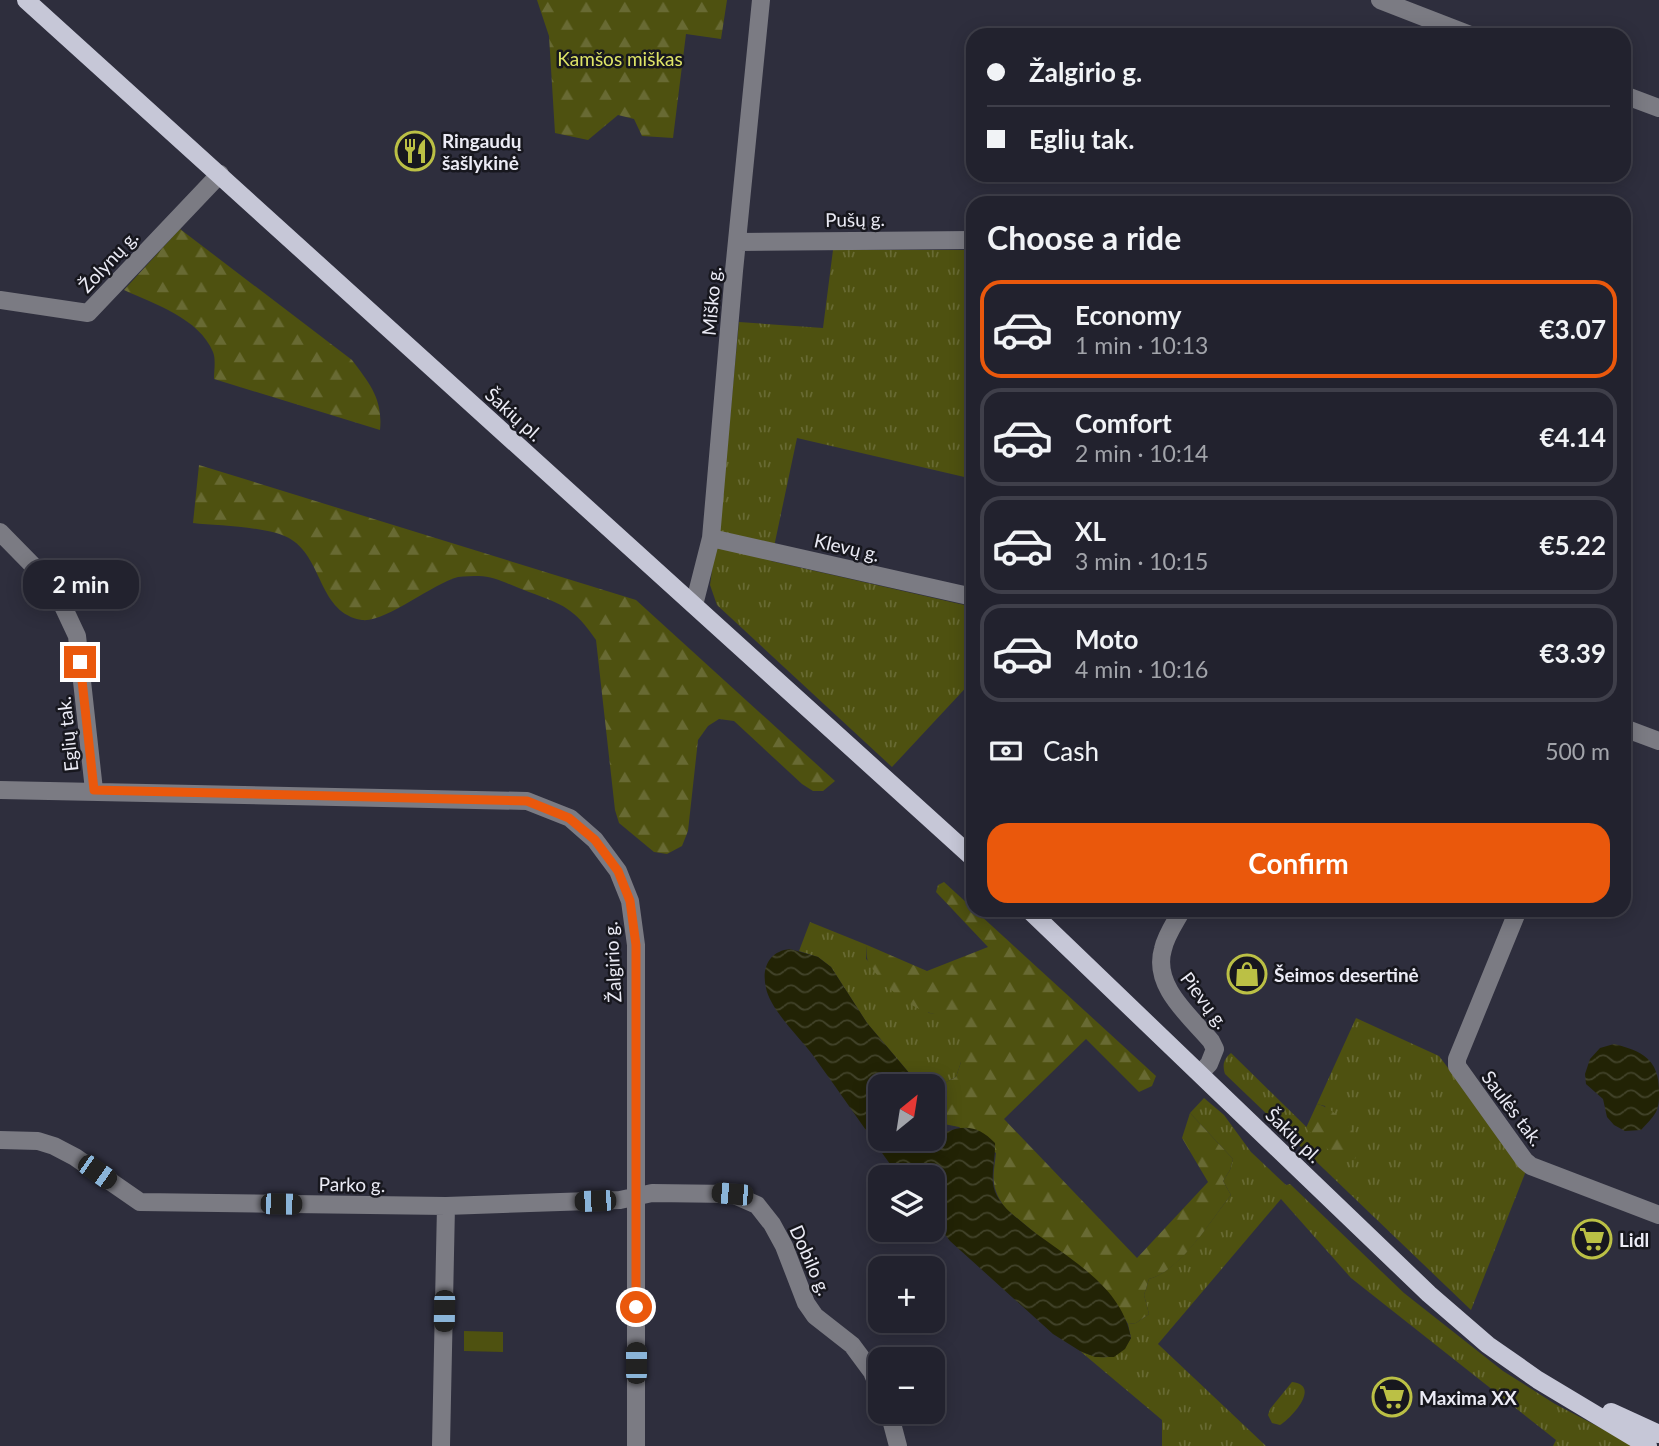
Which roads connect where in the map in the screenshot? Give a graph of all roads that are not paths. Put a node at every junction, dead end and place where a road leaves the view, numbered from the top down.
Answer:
1 (26, 0) edge
2 (761, 0) edge
3 (1380, 0) edge
4 (1452, 28) edge
5 (1631, 98) edge
6 (1659, 108) edge
7 (220, 174) junction
8 (966, 240) edge
9 (738, 242) junction
10 (0, 300) edge
11 (0, 532) edge
12 (711, 538) junction
13 (966, 595) edge
14 (694, 605) junction
15 (1631, 731) edge
16 (1659, 741) edge
17 (0, 790) edge
18 (94, 790) junction
19 (966, 852) edge
20 (1036, 917) edge
21 (1179, 917) edge
22 (1515, 917) edge
23 (1200, 1073) junction
24 (0, 1140) edge
25 (636, 1197) junction
26 (446, 1206) junction
27 (1659, 1215) edge
28 (868, 1367) edge
29 (1538, 1380) junction
30 (892, 1424) edge
31 (1659, 1434) edge
32 (441, 1446) edge
33 (636, 1446) edge
34 (898, 1446) edge
35 (1648, 1446) edge

1 - 7 main road, Šakių pl.
2 - 9 street, Miško g.
3 - 4 street
5 - 6 street
7 - 10 street, Žolynų g.
7 - 14 main road, Šakių pl.
8 - 9 street, Pušų g.
9 - 12 street, Miško g.
11 - 18 street, Eglių tak.
12 - 13 street, Klevų g.
12 - 14 street, Miško g.
14 - 19 main road, Šakių pl.
15 - 16 street
17 - 18 street, Žalgirio g.
18 - 25 street, Žalgirio g.
20 - 23 main road, Šakių pl.
21 - 23 street, Pievų g.
22 - 27 street, Saulės tak.
23 - 29 main road, Šakių pl.
24 - 26 street, Parko g.
25 - 26 street, Parko g.
25 - 28 street, Dobilo g.
25 - 33 street, Žalgirio g.
26 - 32 street
29 - 31 main road, Šakių pl.
29 - 35 main road, Šakių pl.
30 - 34 street

